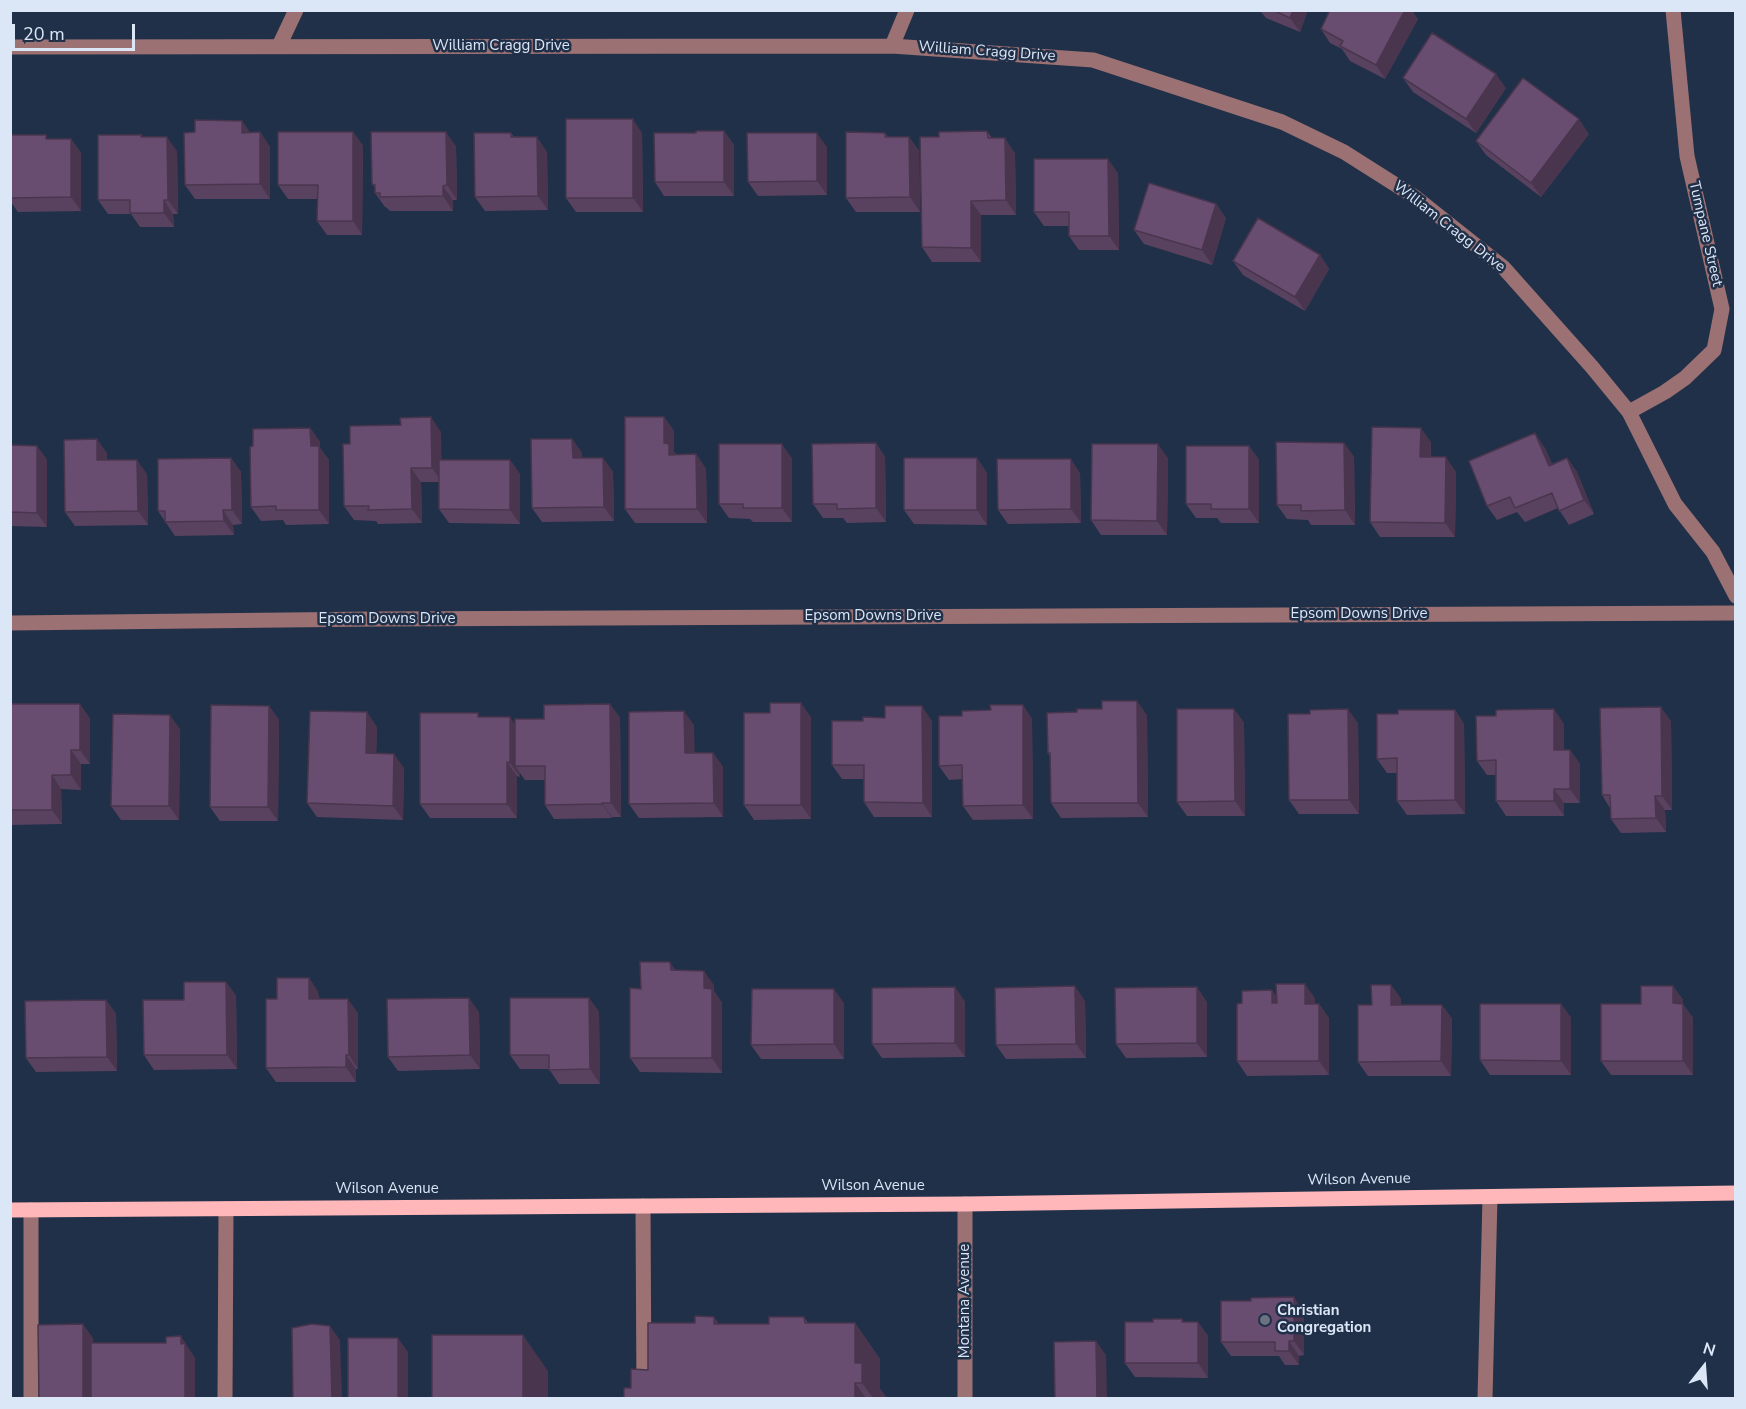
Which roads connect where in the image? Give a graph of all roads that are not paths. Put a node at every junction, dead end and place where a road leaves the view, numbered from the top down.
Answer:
1 (296, 10) edge
2 (907, 10) edge
3 (1673, 10) edge
4 (279, 46) junction
5 (892, 46) junction
6 (10, 47) edge
7 (1629, 412) junction
8 (1736, 596) edge
9 (1736, 613) edge
10 (10, 622) edge
11 (1736, 1193) edge
12 (1490, 1197) junction
13 (965, 1204) junction
14 (643, 1206) junction
15 (226, 1209) junction
16 (10, 1210) edge
17 (32, 1210) junction
18 (31, 1398) edge
19 (225, 1398) edge
20 (644, 1398) edge
21 (965, 1398) edge
22 (1485, 1398) edge

1 - 4 street
2 - 5 street
3 - 7 street, Tumpane Street
4 - 5 street, William Cragg Drive
4 - 6 street, William Cragg Drive
5 - 7 street, William Cragg Drive
7 - 8 street, William Cragg Drive
9 - 10 street, Epsom Downs Drive
11 - 12 main road, Wilson Avenue
12 - 13 main road, Wilson Avenue
12 - 22 street
13 - 14 main road, Wilson Avenue
13 - 21 street, Montana Avenue
14 - 15 main road, Wilson Avenue
14 - 20 street
15 - 17 main road, Wilson Avenue
15 - 19 street
16 - 17 main road, Wilson Avenue
17 - 18 street

